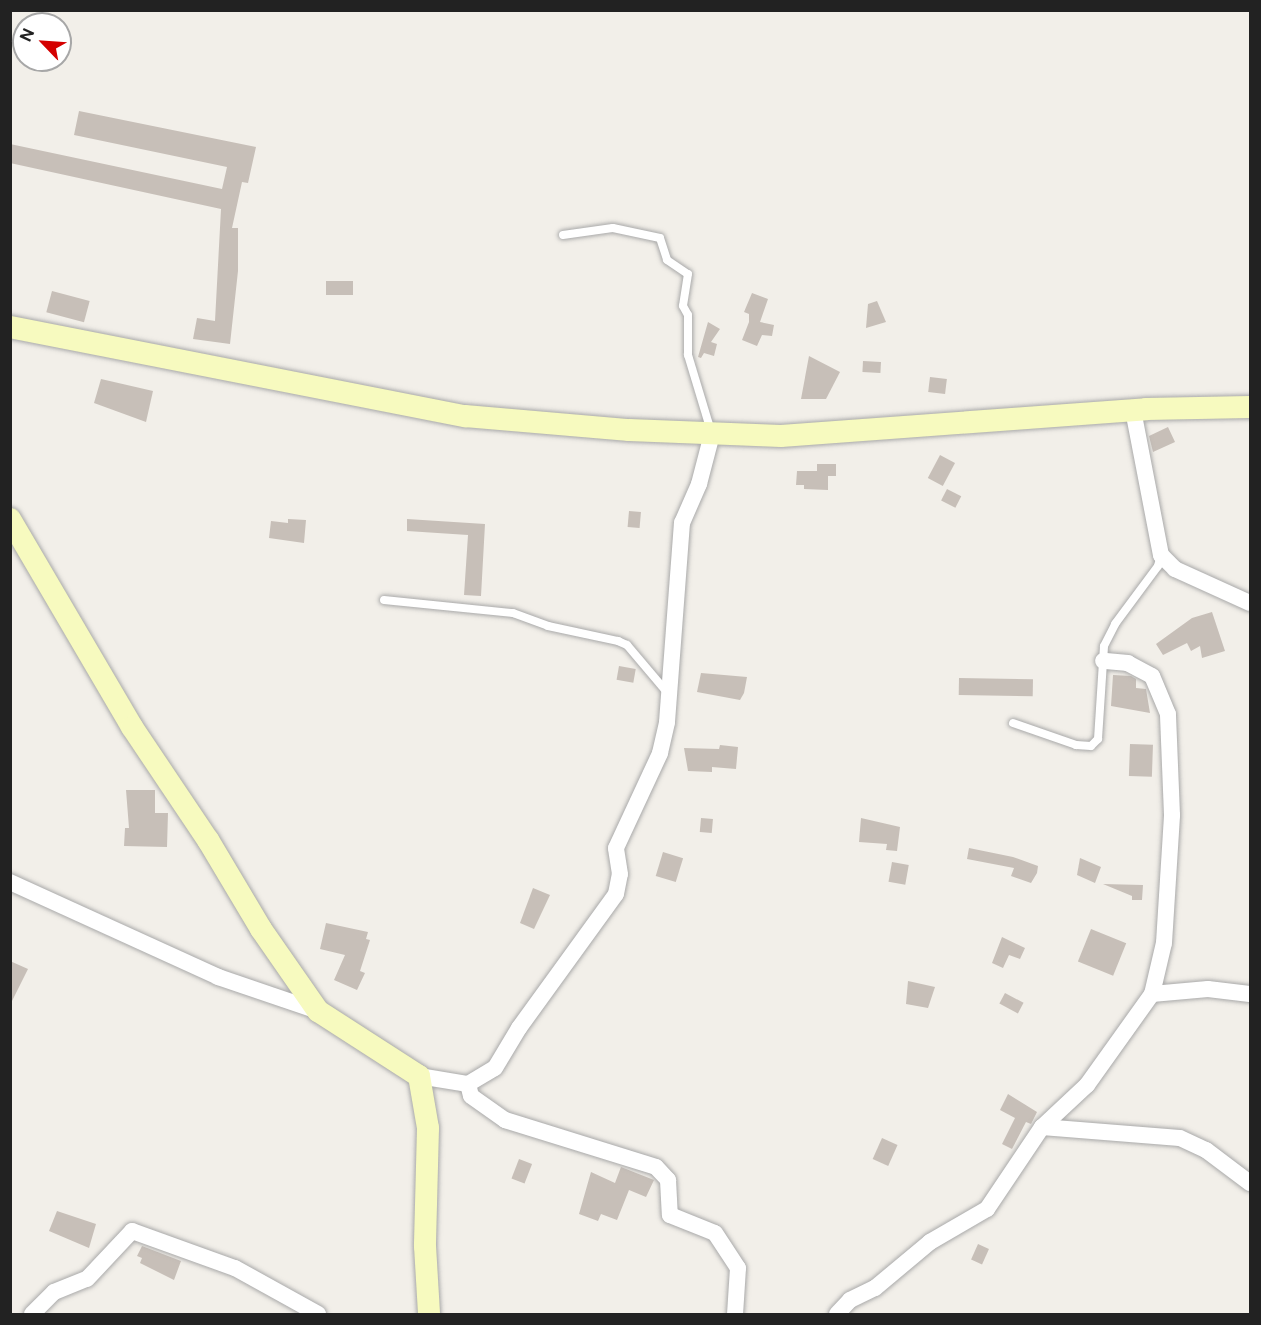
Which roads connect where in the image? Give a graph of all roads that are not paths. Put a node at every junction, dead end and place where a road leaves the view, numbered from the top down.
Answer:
1 (563, 236) dead end
2 (10, 327) edge
3 (1251, 407) edge
4 (1133, 410) junction
5 (712, 434) junction
6 (10, 519) edge
7 (1161, 555) junction
8 (384, 600) dead end
9 (1251, 603) edge
10 (1103, 662) junction
11 (666, 691) junction
12 (1013, 723) dead end
13 (12, 885) edge
14 (1152, 994) junction
15 (1251, 994) edge
16 (318, 1011) junction
17 (419, 1076) junction
18 (468, 1084) junction
19 (1042, 1127) junction
20 (1251, 1183) edge
21 (33, 1314) edge
22 (318, 1314) edge
23 (429, 1314) edge
24 (735, 1314) edge
25 (837, 1314) edge

1 - 5 lane
2 - 5 street
3 - 4 street
4 - 5 street
4 - 7 street
5 - 11 street
6 - 16 street
7 - 9 street
7 - 10 lane
8 - 11 lane
10 - 12 lane
10 - 14 street
11 - 18 street
13 - 16 street
14 - 15 street
14 - 19 street
16 - 17 street
17 - 18 street
17 - 23 street
18 - 24 street
19 - 20 street
19 - 25 street
21 - 22 street

